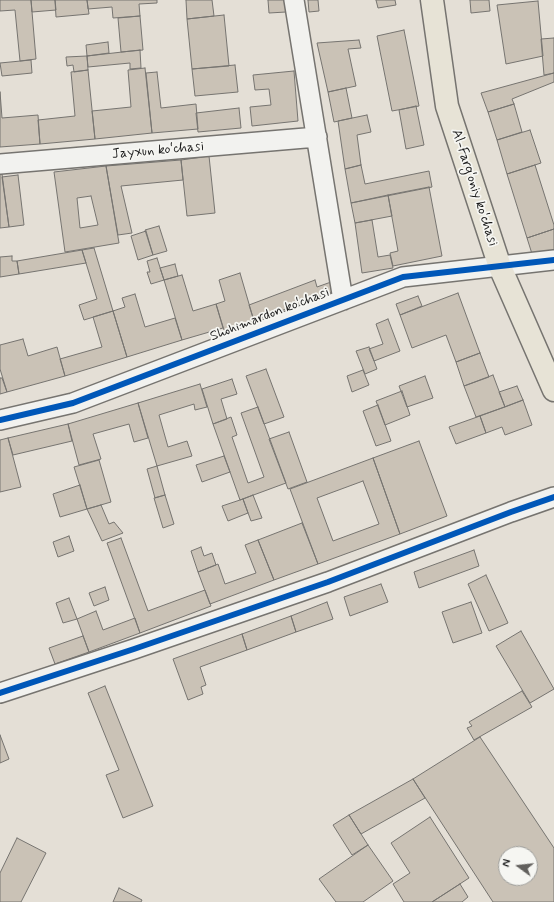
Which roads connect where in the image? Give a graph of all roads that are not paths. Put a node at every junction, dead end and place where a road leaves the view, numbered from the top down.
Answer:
1 (294, 0) edge
2 (432, 0) edge
3 (317, 137) junction
4 (0, 164) edge
5 (554, 260) edge
6 (500, 267) junction
7 (343, 300) junction
8 (554, 390) edge
9 (0, 420) edge
10 (554, 497) edge
11 (0, 693) edge

1 - 3 street
2 - 6 main road, Al-Fargʻoniy koʻchasi
3 - 4 street, Jayxun koʻchasi
3 - 7 street
5 - 6 street, Shohimardon koʻchasi
6 - 7 street, Shohimardon koʻchasi
6 - 8 main road, Al-Fargʻoniy koʻchasi
7 - 9 street, Shohimardon koʻchasi
10 - 11 street

